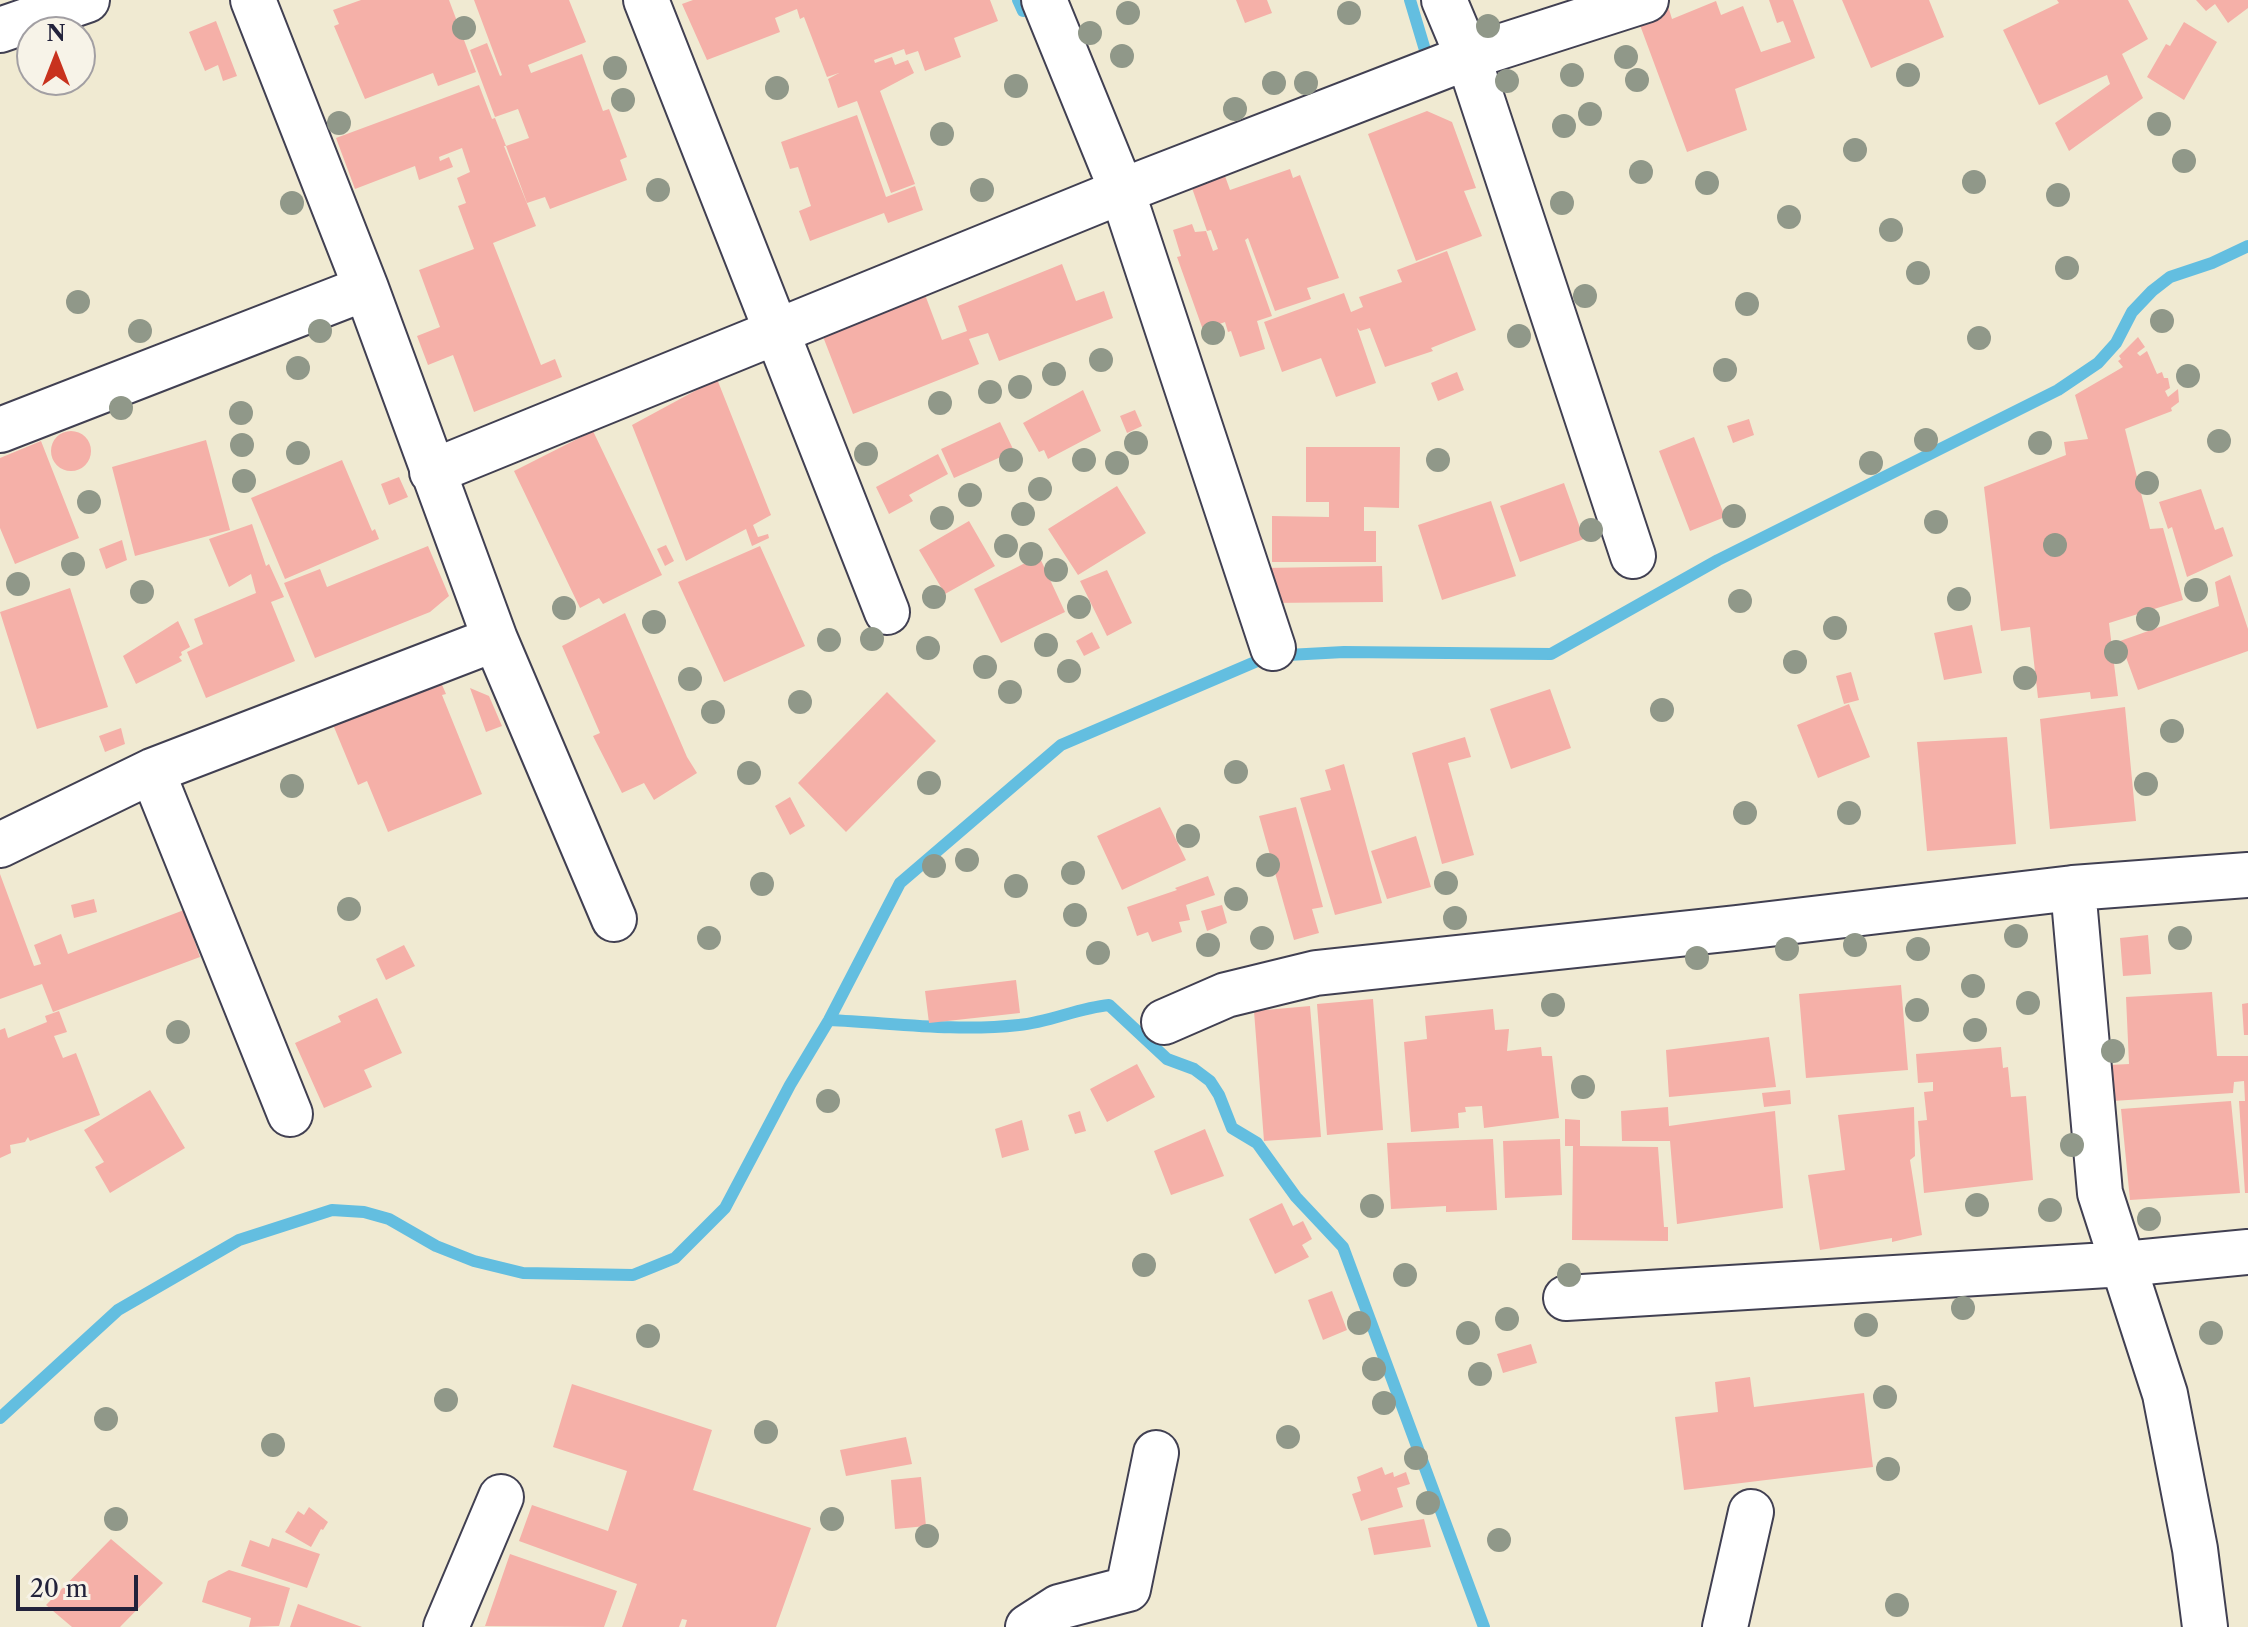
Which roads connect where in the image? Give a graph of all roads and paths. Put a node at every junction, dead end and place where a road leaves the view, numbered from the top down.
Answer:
1 (87, 0) edge
2 (253, 0) edge
3 (646, 0) edge
4 (1044, 0) edge
5 (1444, 0) edge
6 (1646, 0) edge
7 (0, 30) edge
8 (1468, 57) junction
9 (1122, 191) junction
10 (366, 288) junction
11 (779, 332) junction
12 (0, 430) edge
13 (432, 472) junction
14 (1633, 556) dead end
15 (887, 612) dead end
16 (495, 639) junction
17 (1273, 648) dead end
18 (152, 771) junction
19 (0, 845) edge
20 (2248, 875) edge
21 (2073, 888) junction
22 (614, 919) dead end
23 (1164, 1022) dead end
24 (290, 1114) dead end
25 (2248, 1252) edge
26 (2124, 1264) junction
27 (1566, 1298) dead end
28 (1156, 1453) dead end
29 (501, 1497) dead end
30 (1751, 1512) dead end
31 (446, 1627) edge
32 (1028, 1627) edge
33 (1725, 1627) edge
34 (2205, 1627) edge

1 - 7 street
2 - 10 street
3 - 11 street
4 - 9 street
5 - 8 street
6 - 8 street
8 - 9 street
8 - 14 street
9 - 11 street
9 - 17 street
10 - 12 street
10 - 13 street
11 - 13 street
11 - 15 street
13 - 16 street
16 - 18 street
16 - 22 street
18 - 19 street
18 - 24 street
20 - 21 street
21 - 23 street
21 - 26 street
25 - 26 street
26 - 27 street
26 - 34 street
28 - 32 street
29 - 31 street
30 - 33 street

